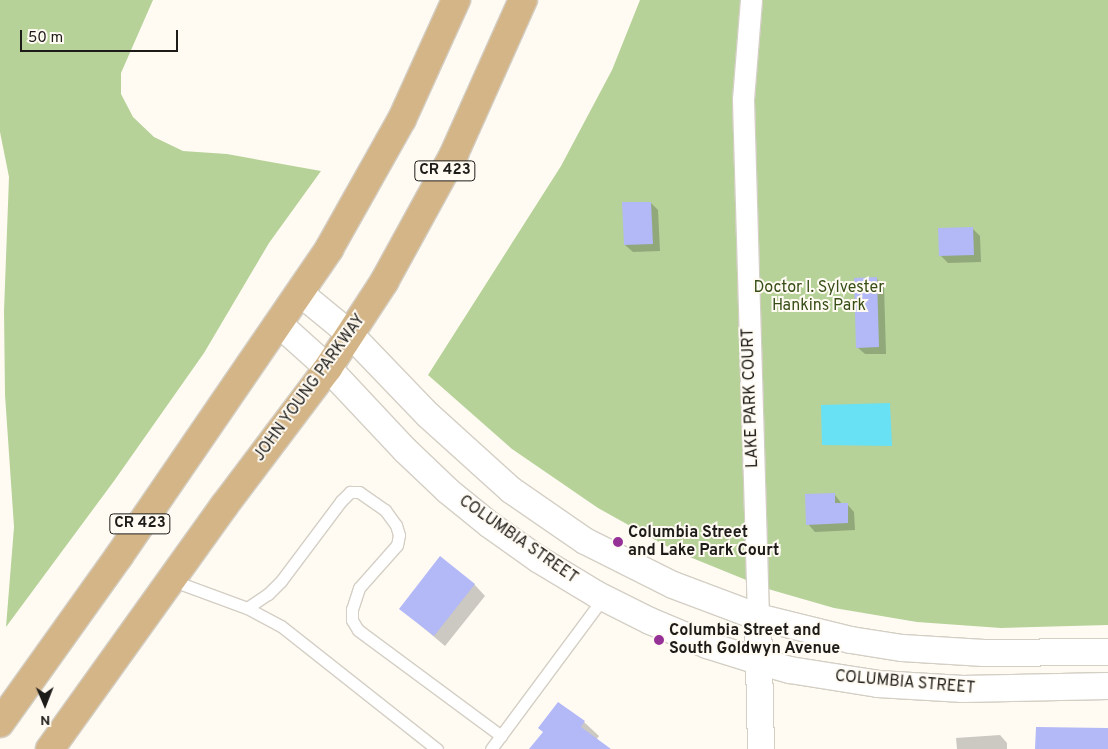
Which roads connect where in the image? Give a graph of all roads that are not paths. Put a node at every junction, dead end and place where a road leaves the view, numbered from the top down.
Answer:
1 (456, 0) edge
2 (523, 0) edge
3 (751, 0) edge
4 (300, 293) junction
5 (279, 324) junction
6 (350, 334) junction
7 (328, 368) junction
8 (171, 580) junction
9 (603, 598) junction
10 (247, 608) junction
11 (758, 617) junction
12 (1108, 652) edge
13 (758, 661) junction
14 (1108, 686) edge
15 (0, 723) edge
16 (501, 736) junction
17 (50, 749) edge
18 (437, 749) edge
19 (491, 749) edge
20 (761, 749) edge

1 - 4 main road, CR 423
2 - 6 main road, JOHN YOUNG PARKWAY / CR 423
3 - 11 street, LAKE PARK COURT
4 - 5 main road, CR 423
4 - 6 street
5 - 7 street, COLUMBIA STREET
5 - 15 main road, CR 423
6 - 7 main road, JOHN YOUNG PARKWAY / CR 423
6 - 11 street
7 - 8 main road, JOHN YOUNG PARKWAY / CR 423
7 - 9 street, COLUMBIA STREET
8 - 10 lane
8 - 17 main road, JOHN YOUNG PARKWAY / CR 423
9 - 13 street, COLUMBIA STREET
9 - 16 lane
10 - 16 lane
10 - 18 lane
11 - 12 street
11 - 13 street
13 - 14 street, COLUMBIA STREET
13 - 20 street
16 - 19 lane

